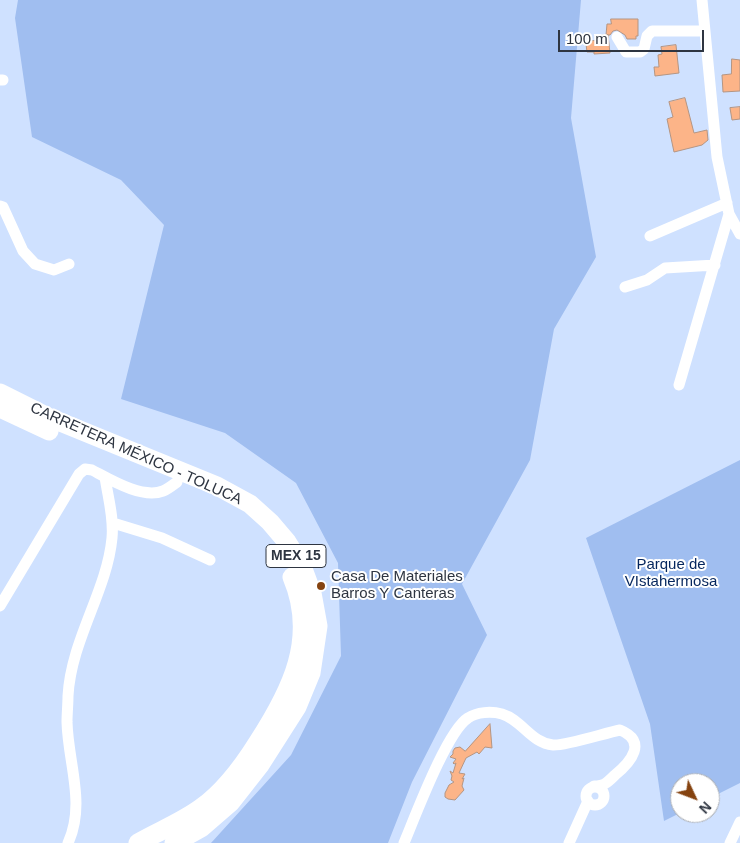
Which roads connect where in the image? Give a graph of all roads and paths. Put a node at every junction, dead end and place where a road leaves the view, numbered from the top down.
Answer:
1 (702, 0) edge
2 (705, 31) junction
3 (617, 37) dead end
4 (0, 206) edge
5 (728, 209) junction
6 (740, 234) edge
7 (650, 236) dead end
8 (69, 264) dead end
9 (715, 265) junction
10 (625, 287) dead end
11 (679, 385) dead end
12 (0, 393) edge
13 (0, 408) edge
14 (105, 478) junction
15 (177, 482) junction
16 (113, 523) junction
17 (210, 560) dead end
18 (0, 606) edge
19 (740, 822) edge
20 (68, 843) edge
21 (138, 843) edge
22 (174, 843) edge
23 (404, 843) edge
24 (569, 843) edge
25 (730, 843) edge

1 - 2 street
2 - 3 street
2 - 5 street
4 - 8 street
5 - 6 street
5 - 7 street
5 - 9 street
9 - 10 street
9 - 11 street
12 - 22 main road, CARRETERA MÉXICO - TOLUCA / MEX 15
13 - 15 main road, CARRETERA MÉXICO - TOLUCA / MEX 15
14 - 15 street
14 - 16 street
14 - 18 street
15 - 21 main road, CARRETERA MÉXICO - TOLUCA / MEX 15
16 - 17 street
16 - 20 street
19 - 25 street
23 - 24 street

